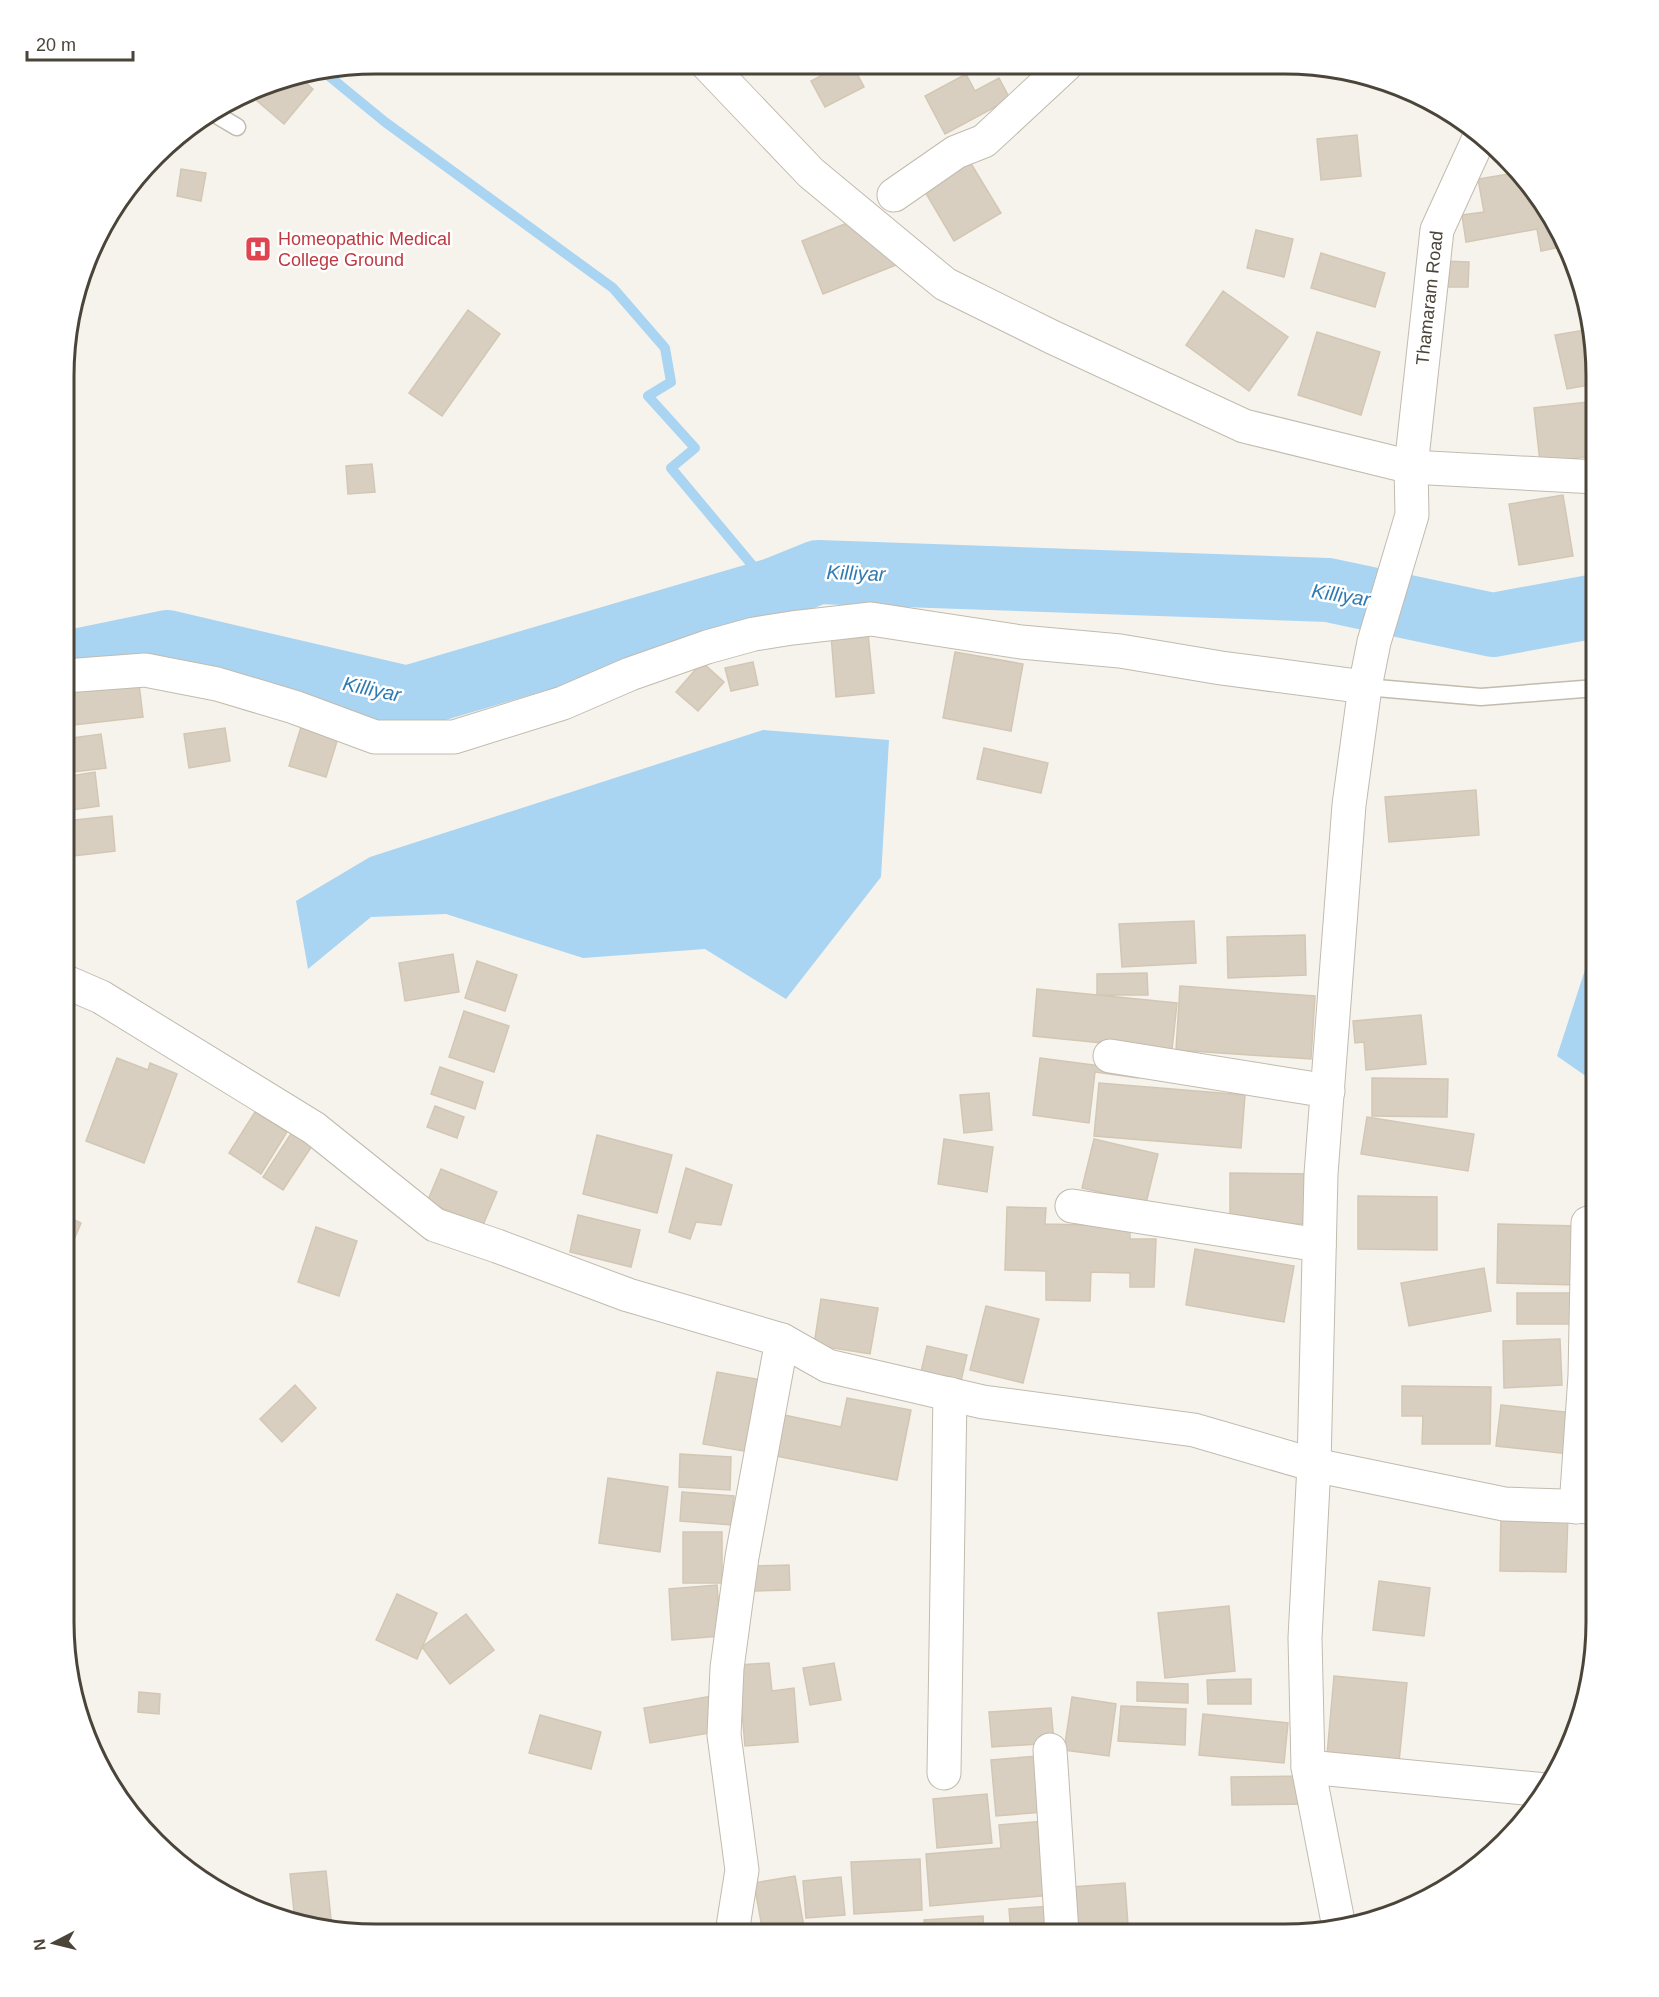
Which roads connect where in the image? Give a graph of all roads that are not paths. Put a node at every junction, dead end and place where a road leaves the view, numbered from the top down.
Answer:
1 (717, 74) edge
2 (1056, 74) edge
3 (220, 117) edge
4 (237, 127) dead end
5 (1476, 144) edge
6 (894, 195) dead end
7 (1412, 467) junction
8 (1586, 476) edge
9 (74, 675) edge
10 (1365, 687) junction
11 (1586, 689) edge
12 (74, 985) edge
13 (1110, 1056) dead end
14 (1328, 1091) junction
15 (1072, 1206) dead end
16 (1319, 1245) junction
17 (1586, 1325) edge
18 (782, 1340) junction
19 (950, 1394) junction
20 (1314, 1465) junction
21 (1586, 1507) edge
22 (1050, 1750) dead end
23 (1308, 1767) junction
24 (944, 1773) dead end
25 (1535, 1789) edge
26 (1337, 1919) edge
27 (734, 1923) edge
28 (1061, 1923) edge

1 - 7 street
2 - 6 street
3 - 4 lane
5 - 7 street, Thamaram Road
7 - 8 street
7 - 10 street, Thamaram Road
9 - 10 street
10 - 11 lane
10 - 14 street, Thamaram Road
12 - 18 street
13 - 14 street
14 - 16 street, Thamaram Road
15 - 16 street
16 - 20 street, Thamaram Road
17 - 21 street
18 - 19 street
18 - 27 street
19 - 20 street
19 - 24 street
20 - 21 street
20 - 23 street, Thamaram Road
22 - 28 street
23 - 25 street
23 - 26 street, Thamaram Road

